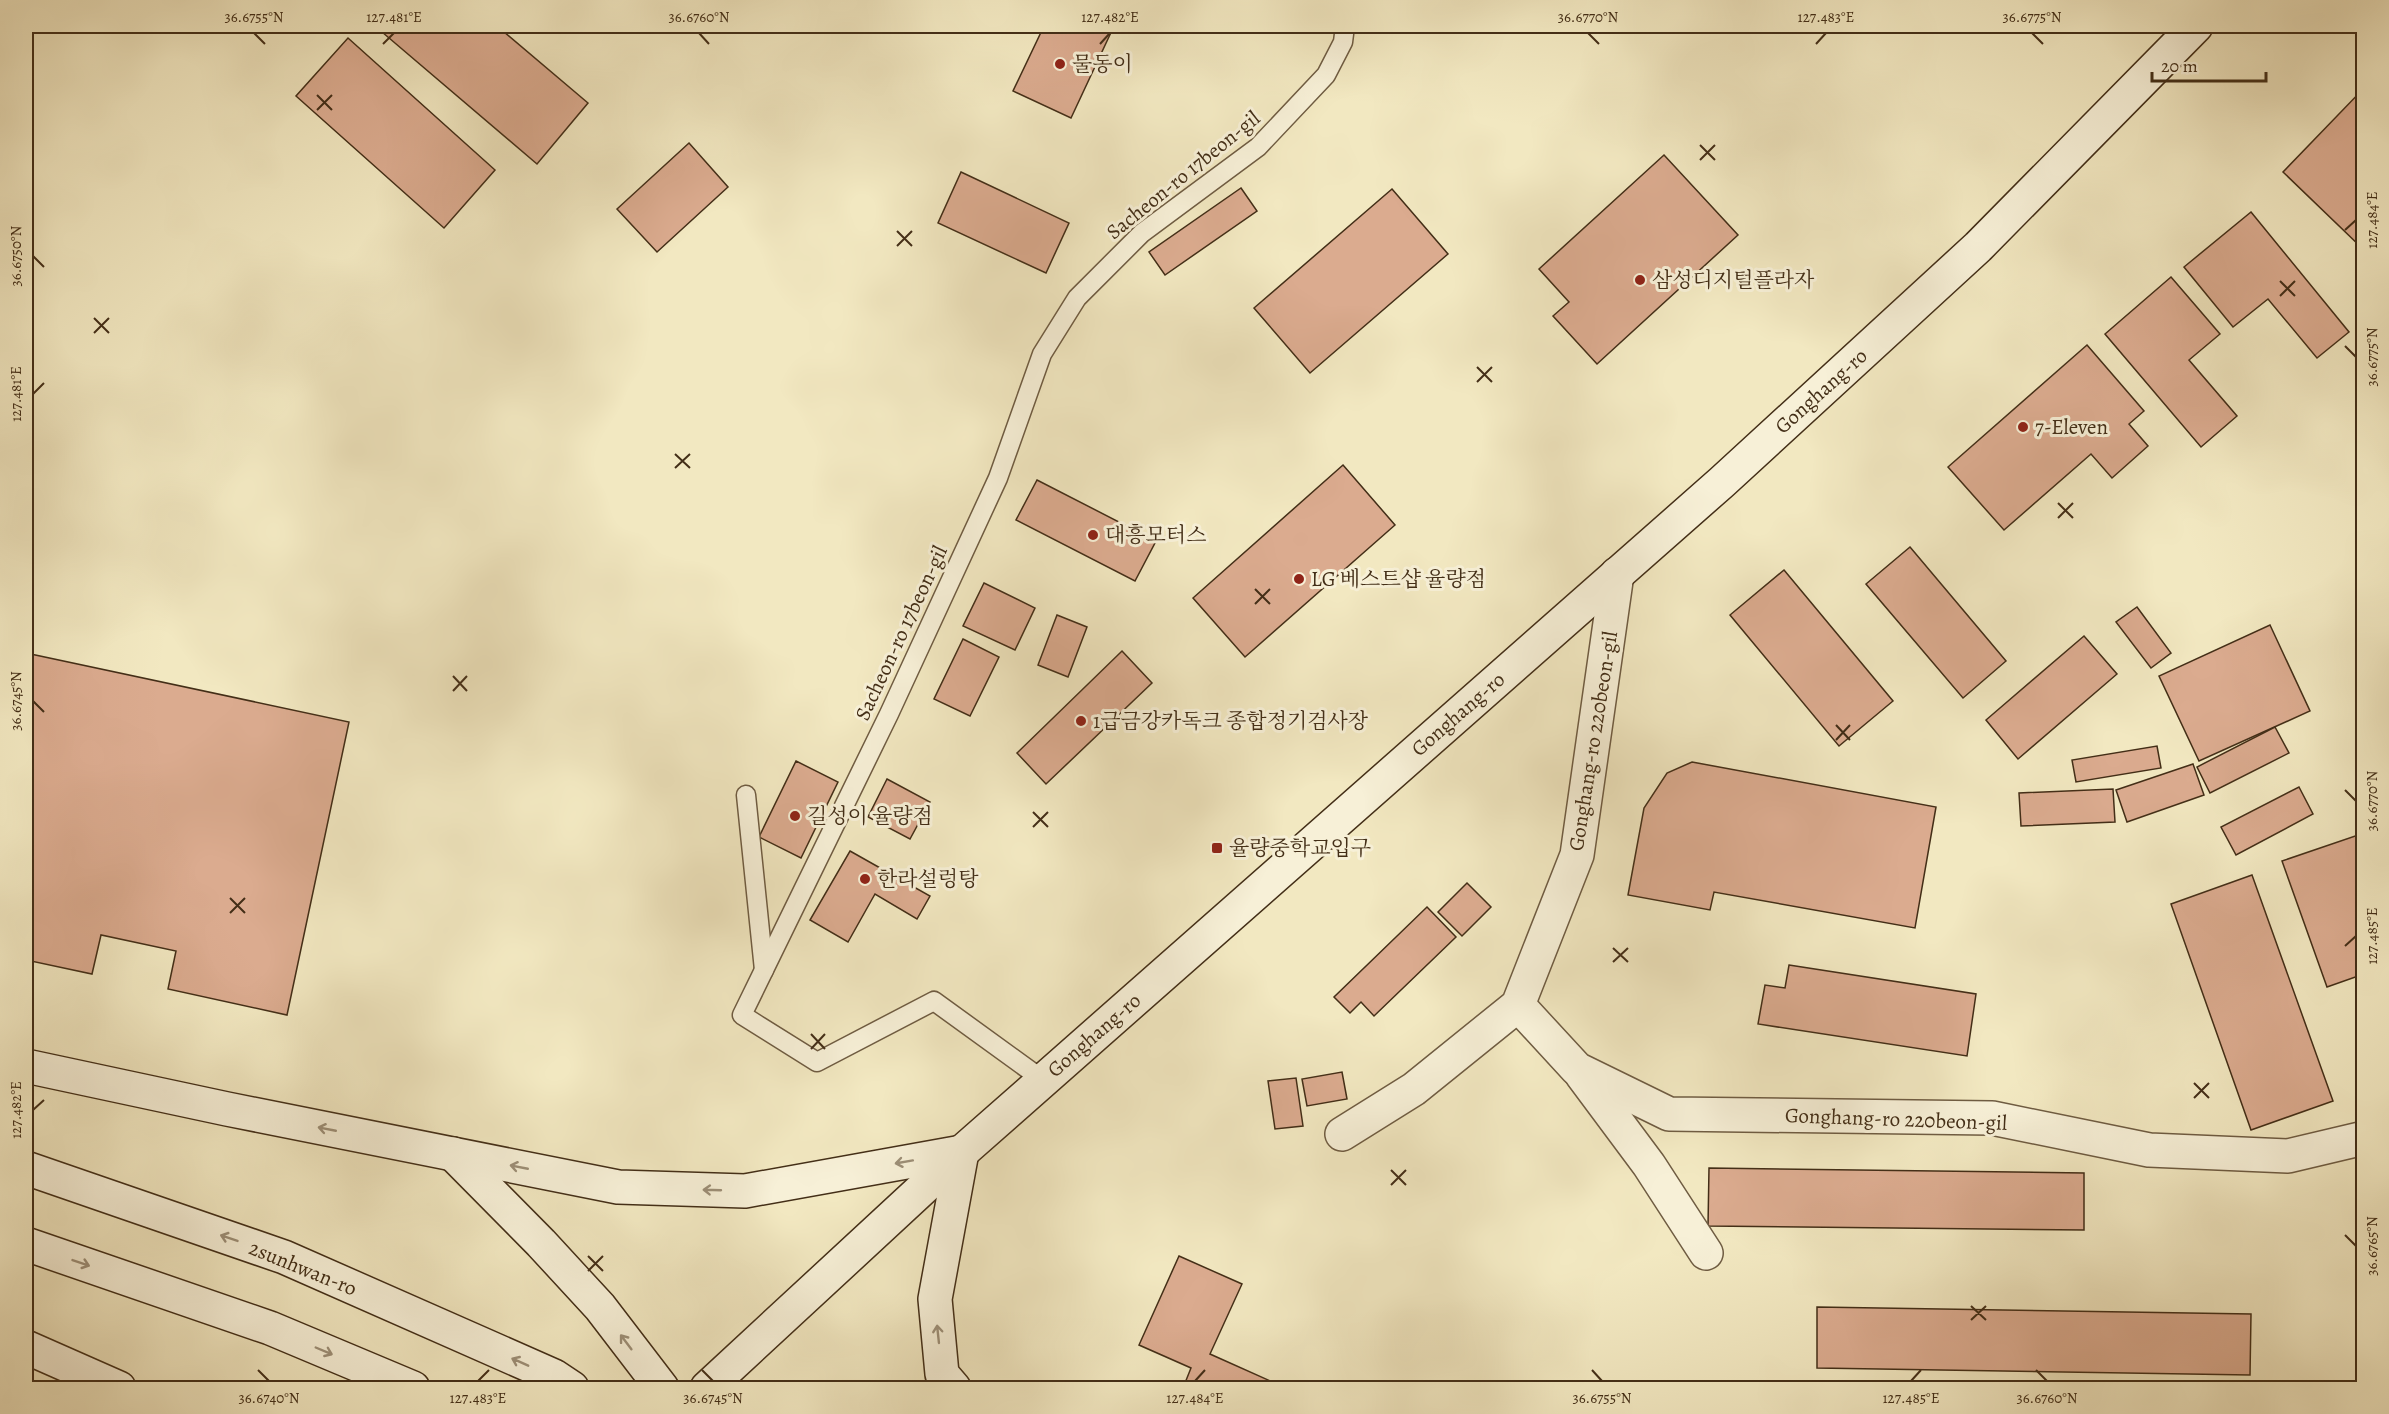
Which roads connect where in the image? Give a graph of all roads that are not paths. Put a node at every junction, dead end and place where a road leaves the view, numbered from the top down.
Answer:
1 (1345, 26) edge
2 (2196, 26) edge
3 (1617, 574) junction
4 (746, 795) dead end
5 (764, 970) junction
6 (1518, 1005) junction
7 (26, 1066) edge
8 (1577, 1069) junction
9 (1043, 1080) junction
10 (1342, 1134) dead end
11 (2364, 1138) edge
12 (962, 1152) junction
13 (453, 1154) junction
14 (26, 1168) edge
15 (26, 1244) edge
16 (1706, 1253) dead end
17 (26, 1347) edge
18 (119, 1389) edge
19 (413, 1389) edge
20 (572, 1389) edge
21 (662, 1389) edge
22 (707, 1389) edge
23 (954, 1389) edge

1 - 5 lane, Sacheon-ro 17beon-gil
2 - 3 street, Gonghang-ro
3 - 6 street, Gonghang-ro 220beon-gil
3 - 9 street, Gonghang-ro
4 - 5 lane
5 - 9 lane, Sacheon-ro 17beon-gil
6 - 8 street, Gonghang-ro 220beon-gil
6 - 10 street, Gonghang-ro 220beon-gil
13 -> 7 street
8 - 11 street, Gonghang-ro 220beon-gil
8 - 16 street, Gonghang-ro 220beon-gil
9 - 12 street, Gonghang-ro
12 -> 13 street
12 - 22 street, Gonghang-ro
23 -> 12 street
21 -> 13 street
20 -> 14 street, 2sunhwan-ro
15 -> 19 street
17 - 18 street

